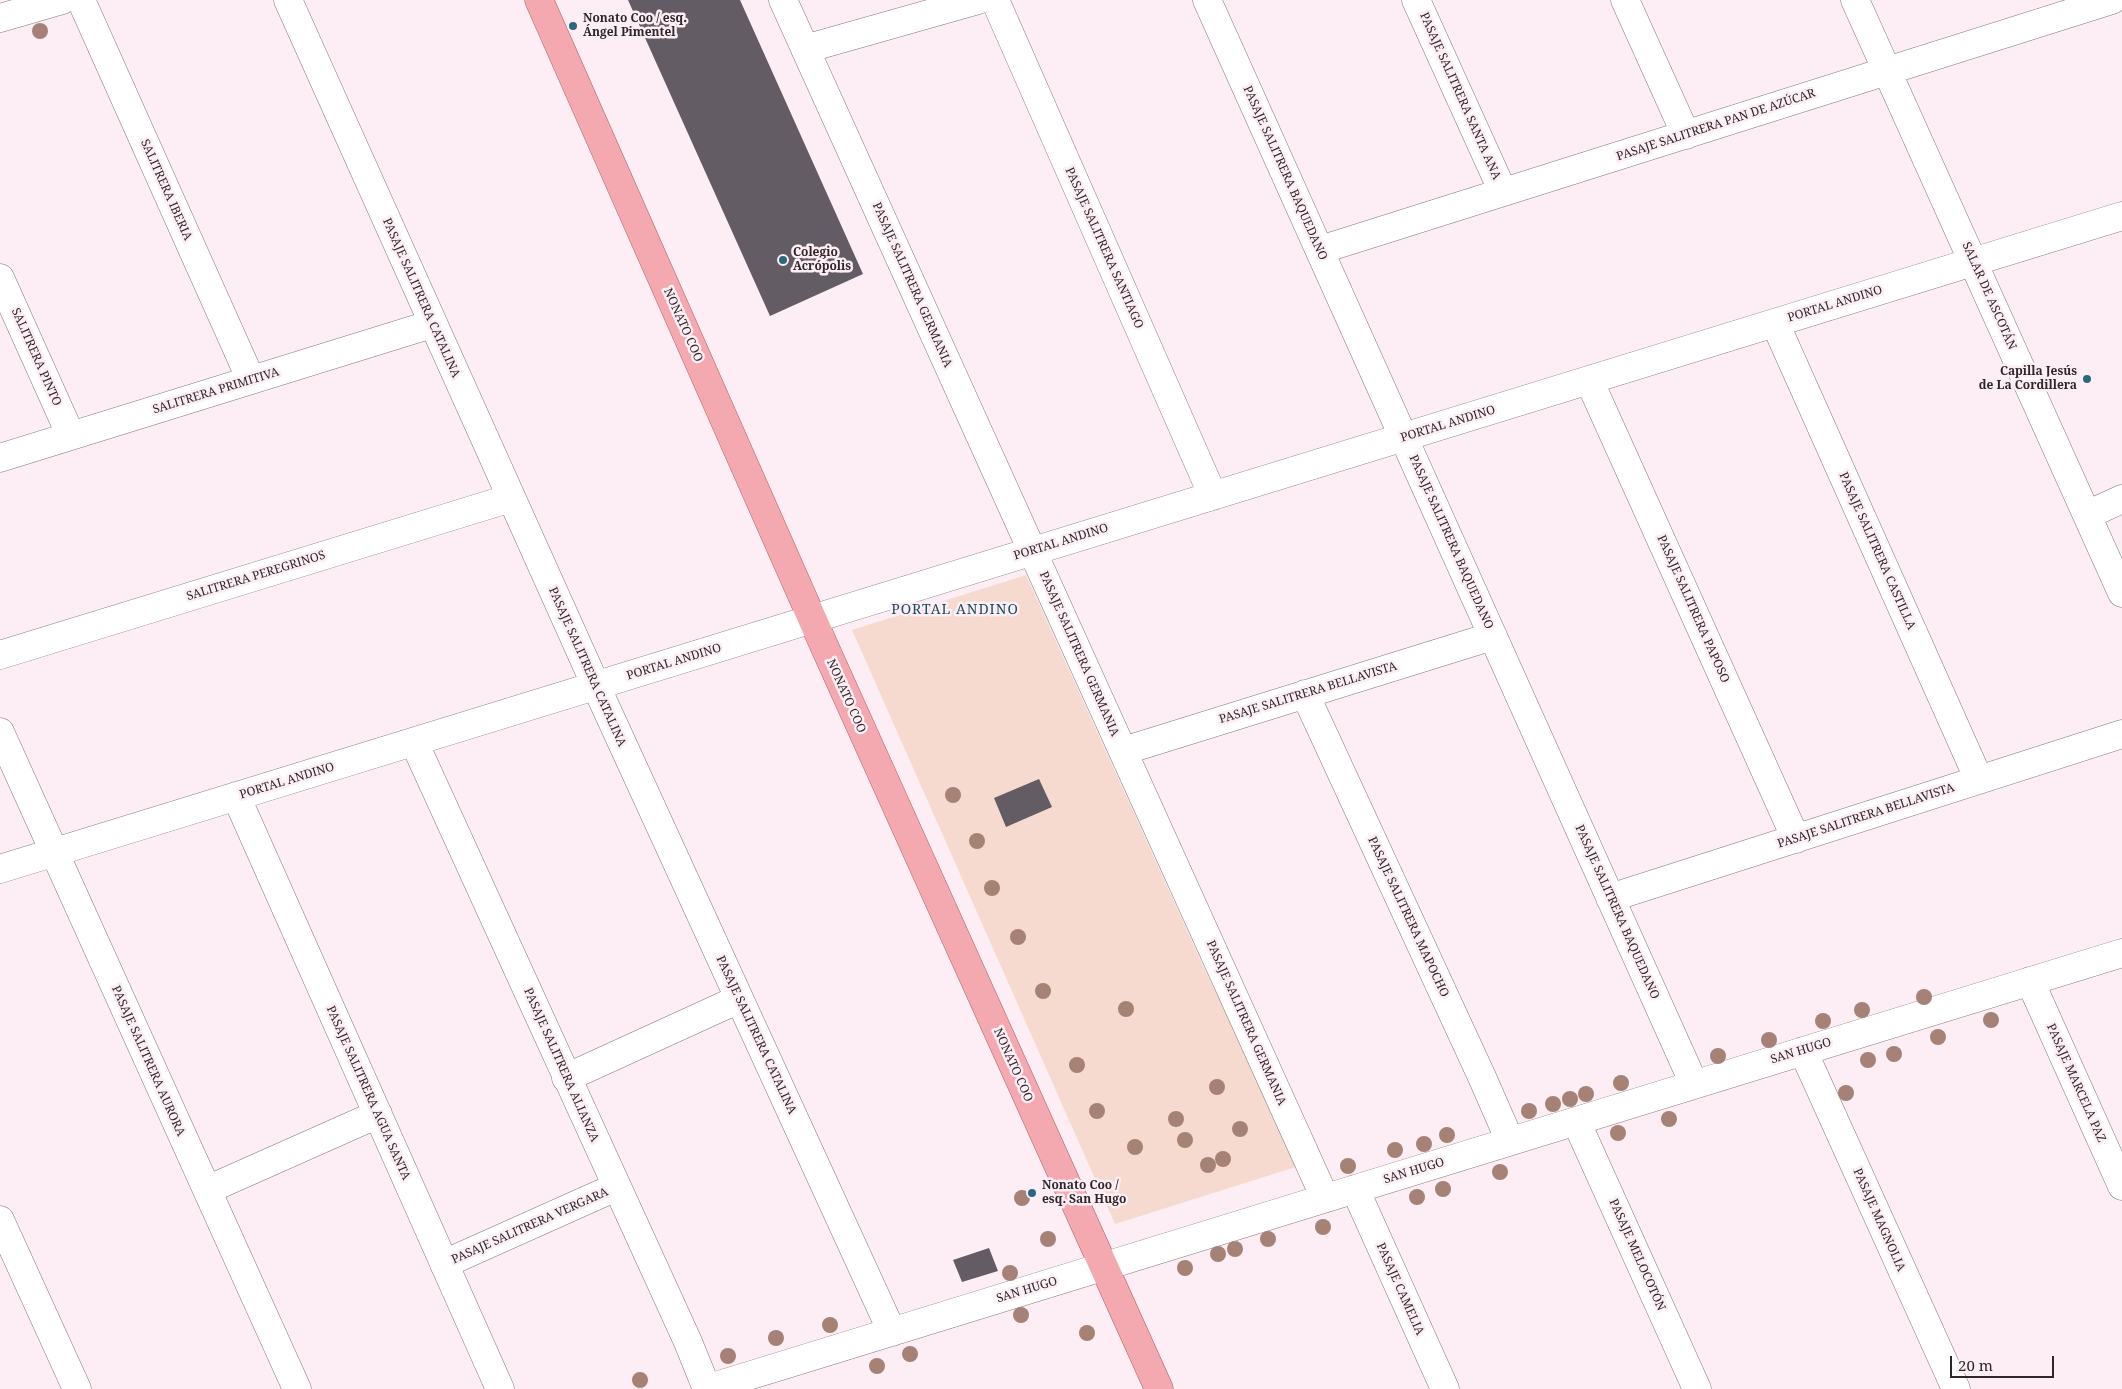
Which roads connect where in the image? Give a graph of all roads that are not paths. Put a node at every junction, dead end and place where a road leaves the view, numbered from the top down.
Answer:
1 (62, 0) edge
2 (82, 0) edge
3 (288, 0) edge
4 (540, 0) edge
5 (783, 0) edge
6 (978, 0) edge
7 (995, 0) edge
8 (1207, 0) edge
9 (1416, 0) edge
10 (1625, 0) edge
11 (1855, 0) edge
12 (2112, 0) edge
13 (2083, 4) edge
14 (16, 10) edge
15 (806, 49) junction
16 (1887, 71) junction
17 (1686, 135) junction
18 (1503, 192) junction
19 (2122, 216) edge
20 (1320, 250) junction
21 (1973, 262) junction
22 (0, 278) edge
23 (1775, 323) junction
24 (432, 324) junction
25 (251, 380) junction
26 (1589, 380) junction
27 (71, 436) junction
28 (1404, 437) junction
29 (0, 458) edge
30 (1213, 496) junction
31 (511, 498) junction
32 (2122, 499) edge
33 (2087, 515) junction
34 (1033, 551) junction
35 (2122, 593) edge
36 (812, 620) junction
37 (1493, 636) junction
38 (0, 655) edge
39 (596, 686) junction
40 (1305, 694) junction
41 (0, 732) edge
42 (2122, 734) edge
43 (414, 742) junction
44 (1123, 751) junction
45 (1979, 780) junction
46 (236, 796) junction
47 (1796, 838) junction
48 (54, 852) junction
49 (0, 869) edge
50 (1610, 898) junction
51 (2122, 953) edge
52 (2030, 981) junction
53 (739, 999) junction
54 (1803, 1051) junction
55 (566, 1078) junction
56 (1694, 1084) junction
57 (378, 1114) junction
58 (1576, 1121) junction
59 (1510, 1142) junction
60 (2122, 1186) edge
61 (616, 1187) junction
62 (1355, 1189) junction
63 (207, 1190) junction
64 (1325, 1198) junction
65 (0, 1220) edge
66 (444, 1264) junction
67 (1104, 1266) junction
68 (892, 1332) junction
69 (78, 1389) edge
70 (297, 1389) edge
71 (500, 1389) edge
72 (707, 1389) edge
73 (1159, 1389) edge
74 (1445, 1389) edge
75 (1697, 1389) edge
76 (1956, 1389) edge

1 - 14 street
2 - 25 street, SALITRERA IBERIA
3 - 24 street, PASAJE SALITRERA CATALINA
4 - 36 main road, NONATO COO
5 - 15 street, PASAJE SALITRERA GERMANIA
6 - 15 street
7 - 30 street, PASAJE SALITRERA SANTIAGO
8 - 20 street, PASAJE SALITRERA BAQUEDANO
9 - 18 street, PASAJE SALITRERA SANTA ANA
10 - 17 street
11 - 16 street, SALAR DE ASCOTÁN
12 - 13 street, PASAJE SALITRERA PAN DE AZÚCAR
13 - 16 street, PASAJE SALITRERA PAN DE AZÚCAR
15 - 34 street, PASAJE SALITRERA GERMANIA
16 - 17 street, PASAJE SALITRERA PAN DE AZÚCAR
16 - 21 street, SALAR DE ASCOTÁN
17 - 18 street, PASAJE SALITRERA PAN DE AZÚCAR
18 - 20 street, PASAJE SALITRERA PAN DE AZÚCAR
19 - 21 street, PORTAL ANDINO
20 - 28 street, PASAJE SALITRERA BAQUEDANO
21 - 23 street, PORTAL ANDINO
21 - 33 street, SALAR DE ASCOTÁN
22 - 27 street, SALITRERA PINTO
23 - 26 street, PORTAL ANDINO
23 - 45 street, PASAJE SALITRERA CASTILLA
24 - 25 street, SALITRERA PRIMITIVA
24 - 31 street, PASAJE SALITRERA CATALINA
25 - 27 street, SALITRERA PRIMITIVA
26 - 28 street, PORTAL ANDINO
26 - 47 street, PASAJE SALITRERA PAPOSO
27 - 29 street, SALITRERA PRIMITIVA
28 - 30 street, PORTAL ANDINO
28 - 37 street, PASAJE SALITRERA BAQUEDANO
30 - 34 street, PORTAL ANDINO
31 - 38 street, SALITRERA PEREGRINOS
31 - 39 street, PASAJE SALITRERA CATALINA
32 - 33 street
33 - 35 street, SALAR DE ASCOTÁN
34 - 36 street, PORTAL ANDINO
34 - 44 street, PASAJE SALITRERA GERMANIA
36 - 39 street, PORTAL ANDINO
36 - 67 main road, NONATO COO
37 - 40 street, PASAJE SALITRERA BELLAVISTA
37 - 50 street, PASAJE SALITRERA BAQUEDANO
39 - 43 street, PORTAL ANDINO
39 - 53 street, PASAJE SALITRERA CATALINA
40 - 44 street, PASAJE SALITRERA BELLAVISTA
40 - 59 street, PASAJE SALITRERA MAPOCHO
41 - 48 street, PASAJE SALITRERA AURORA
42 - 45 street, PASAJE SALITRERA BELLAVISTA
43 - 46 street, PORTAL ANDINO
43 - 55 street, PASAJE SALITRERA ALIANZA
44 - 64 street, PASAJE SALITRERA GERMANIA
45 - 47 street, PASAJE SALITRERA BELLAVISTA
46 - 48 street, PORTAL ANDINO
46 - 57 street, PASAJE SALITRERA AGUA SANTA
47 - 50 street, PASAJE SALITRERA BELLAVISTA
48 - 49 street, PORTAL ANDINO
48 - 63 street, PASAJE SALITRERA AURORA
50 - 56 street, PASAJE SALITRERA BAQUEDANO
51 - 52 street, SAN HUGO
52 - 54 street, SAN HUGO
52 - 60 street, PASAJE MARCELA PAZ
53 - 55 street
53 - 68 street, PASAJE SALITRERA CATALINA
54 - 56 street, SAN HUGO
54 - 76 street, PASAJE MAGNOLIA
55 - 61 street, PASAJE SALITRERA ALIANZA
56 - 58 street, SAN HUGO
57 - 63 street
57 - 66 street, PASAJE SALITRERA AGUA SANTA
58 - 59 street, SAN HUGO
58 - 75 street, PASAJE MELOCOTÓN
59 - 62 street, SAN HUGO
61 - 66 street, PASAJE SALITRERA VERGARA
61 - 72 street, PASAJE SALITRERA ALIANZA
62 - 64 street, SAN HUGO
62 - 74 street, PASAJE CAMELIA
63 - 70 street, PASAJE SALITRERA AURORA
64 - 67 street, SAN HUGO
65 - 69 street
66 - 71 street, PASAJE SALITRERA AGUA SANTA
67 - 68 street, SAN HUGO
67 - 73 main road, NONATO COO
68 - 72 street, SAN HUGO

